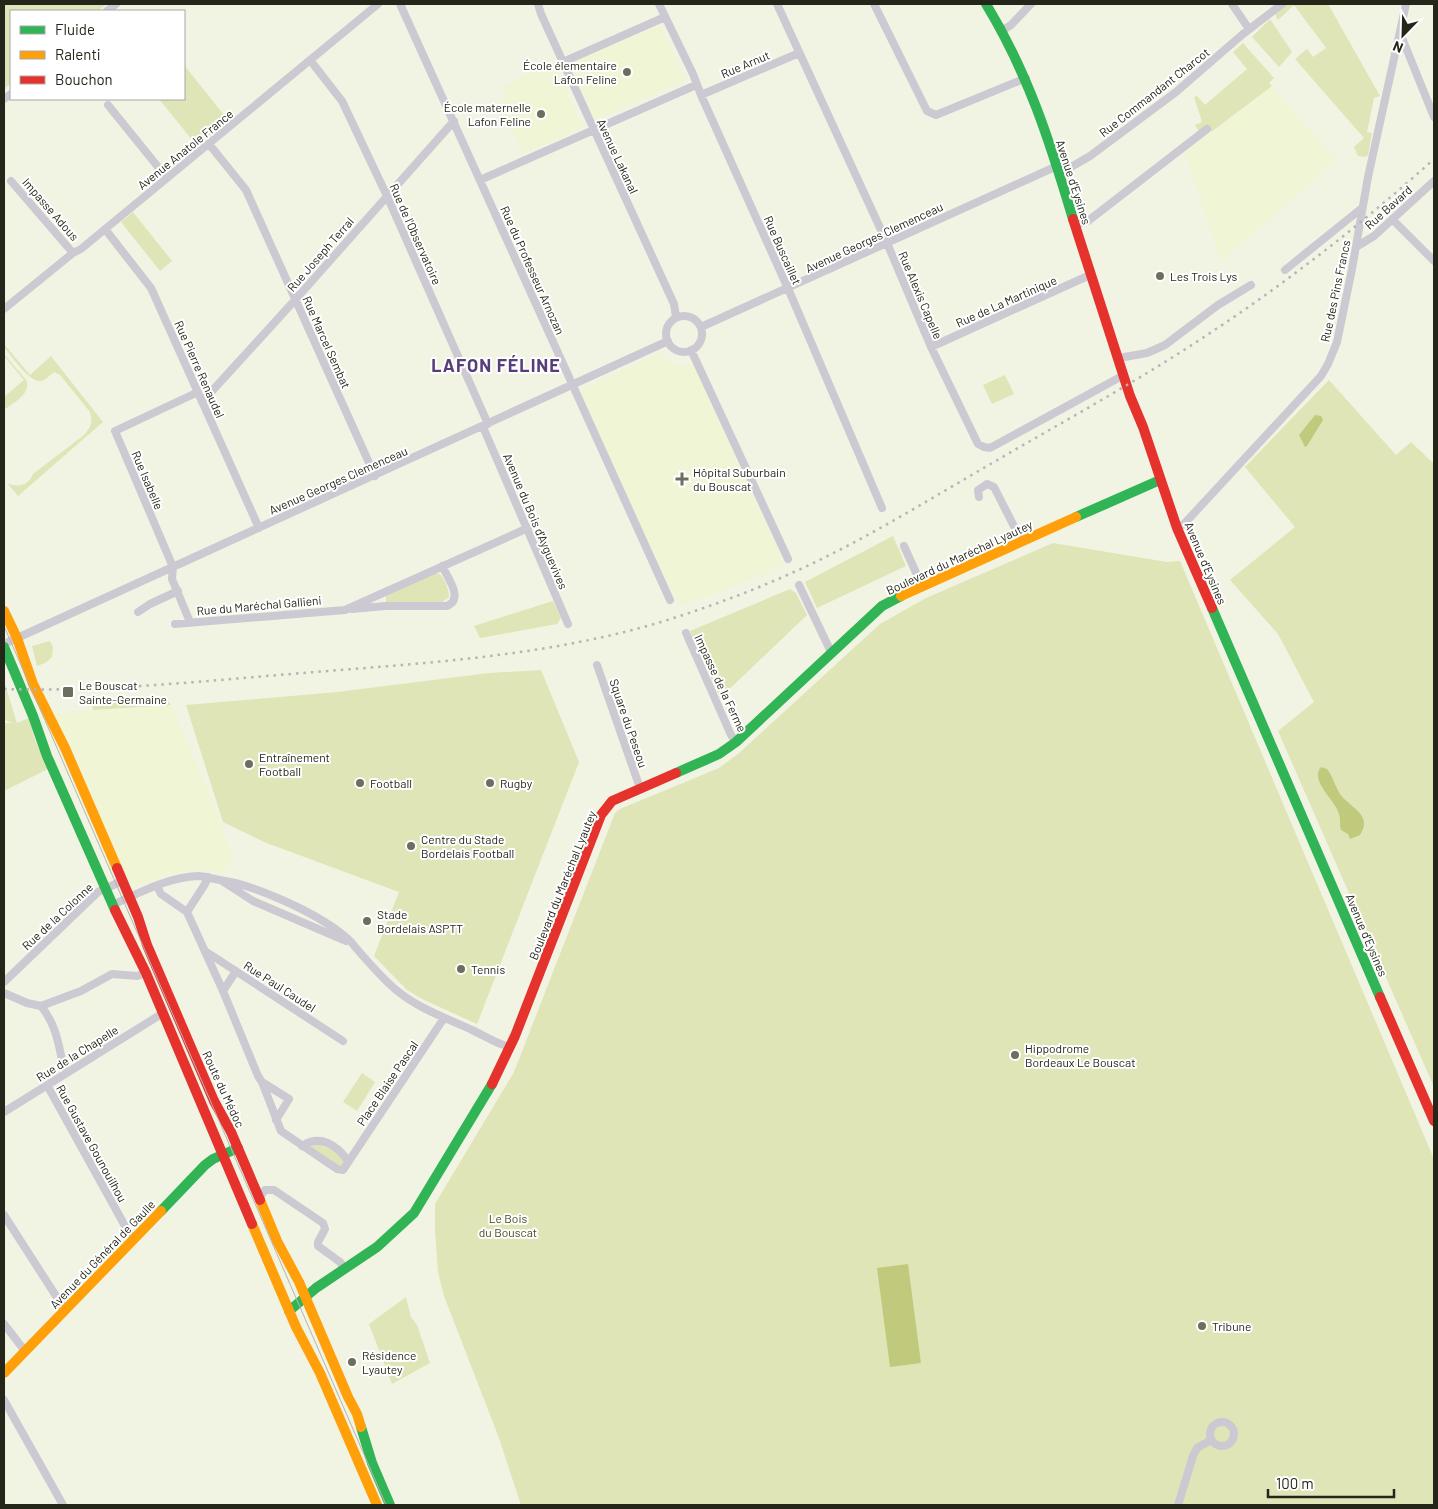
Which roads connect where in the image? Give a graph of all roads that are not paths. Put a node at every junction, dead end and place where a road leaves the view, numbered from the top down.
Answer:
1 (378, 4) edge
2 (400, 4) edge
3 (538, 4) edge
4 (659, 4) edge
5 (777, 4) edge
6 (874, 4) edge
7 (986, 4) edge
8 (1030, 4) edge
9 (1232, 4) edge
10 (1282, 4) edge
11 (1406, 4) edge
12 (665, 17) junction
13 (1250, 29) junction
14 (1003, 30) junction
15 (1400, 33) junction
16 (799, 53) junction
17 (310, 60) junction
18 (563, 62) junction
19 (1026, 78) junction
20 (696, 85) junction
21 (701, 95) junction
22 (108, 105) dead end
23 (1434, 117) edge
24 (454, 121) junction
25 (1207, 129) dead end
26 (594, 131) junction
27 (209, 144) junction
28 (1057, 166) junction
29 (167, 178) junction
30 (480, 180) junction
31 (11, 181) dead end
32 (1434, 181) edge
33 (387, 196) junction
34 (1362, 208) junction
35 (1392, 219) junction
36 (1075, 226) junction
37 (105, 229) junction
38 (887, 242) junction
39 (1356, 247) junction
40 (73, 253) junction
41 (1434, 261) edge
42 (1285, 270) dead end
43 (1090, 275) junction
44 (1251, 285) dead end
45 (788, 289) junction
46 (295, 300) junction
47 (4, 309) edge
48 (676, 317) junction
49 (701, 327) junction
50 (668, 341) junction
51 (931, 347) junction
52 (692, 350) junction
53 (1119, 358) junction
54 (1124, 375) junction
55 (572, 385) junction
56 (198, 392) junction
57 (202, 402) junction
58 (485, 425) junction
59 (375, 476) junction
60 (1160, 480) junction
61 (978, 497) dead end
62 (882, 508) dead end
63 (259, 528) junction
64 (528, 528) junction
65 (1177, 528) junction
66 (1022, 542) junction
67 (904, 546) dead end
68 (788, 559) dead end
69 (442, 566) junction
70 (173, 567) junction
71 (799, 585) dead end
72 (922, 586) junction
73 (178, 592) junction
74 (670, 600) dead end
75 (345, 610) junction
76 (4, 612) edge
77 (138, 612) dead end
78 (190, 622) junction
79 (175, 624) dead end
80 (568, 624) dead end
81 (686, 633) dead end
82 (17, 638) junction
83 (4, 646) edge
84 (831, 652) junction
85 (597, 665) dead end
86 (736, 742) junction
87 (640, 788) junction
88 (208, 877) junction
89 (220, 880) junction
90 (122, 881) junction
91 (244, 884) junction
92 (157, 886) junction
93 (105, 889) junction
94 (242, 894) junction
95 (129, 898) junction
96 (112, 905) junction
97 (187, 912) junction
98 (304, 912) junction
99 (300, 921) junction
100 (355, 947) junction
101 (204, 951) junction
102 (236, 971) junction
103 (146, 973) junction
104 (4, 982) edge
105 (223, 991) junction
106 (4, 993) edge
107 (41, 1006) junction
108 (163, 1013) junction
109 (444, 1018) junction
110 (343, 1042) dead end
111 (510, 1047) junction
112 (67, 1072) junction
113 (262, 1082) junction
114 (47, 1085) junction
115 (4, 1112) edge
116 (276, 1120) junction
117 (1434, 1121) edge
118 (302, 1146) junction
119 (238, 1148) junction
120 (221, 1155) junction
121 (348, 1161) junction
122 (259, 1198) junction
123 (4, 1215) edge
124 (134, 1238) junction
125 (344, 1268) junction
126 (305, 1296) junction
127 (65, 1310) junction
128 (289, 1311) junction
129 (4, 1324) edge
130 (25, 1351) junction
131 (4, 1373) edge
132 (4, 1400) edge
133 (1211, 1440) dead end
134 (63, 1505) edge
135 (377, 1505) edge
136 (390, 1505) edge
137 (1178, 1505) edge

1 - 17 street, Avenue Anatole France
2 - 24 street, Rue du Professeur Arnozan
3 - 18 street, Avenue Lakanal
4 - 12 street, Rue Buscaillet
5 - 16 street, Rue Alexis Capelle
6 - 19 street
7 - 14 street, Avenue d'Eysines
8 - 14 street
9 - 13 street
10 - 13 street, Rue Commandant Charcot
11 - 15 street, Rue des Pins Francs
12 - 18 street
12 - 20 street, Rue Buscaillet
13 - 28 street, Rue Commandant Charcot
14 - 19 street, Avenue d'Eysines
15 - 23 street
15 - 34 street, Rue des Pins Francs
16 - 21 street, Rue Arnut
16 - 38 street, Rue Alexis Capelle
17 - 27 street, Avenue Anatole France
17 - 33 street, Rue de l'Observatoire
18 - 26 street, Avenue Lakanal
19 - 28 street, Avenue d'Eysines
20 - 21 street, Rue Buscaillet
20 - 26 street
21 - 45 street, Rue Buscaillet
22 - 29 street
24 - 30 street, Rue du Professeur Arnozan
24 - 33 street, Rue Joseph Terral
25 - 36 street
26 - 30 street
26 - 48 street, Avenue Lakanal
27 - 29 street, Avenue Anatole France
27 - 46 street, Rue Marcel Sembat
28 - 36 street, Avenue d'Eysines
28 - 38 street, Avenue Georges Clemenceau
29 - 37 street, Avenue Anatole France
30 - 55 street, Rue du Professeur Arnozan
31 - 40 street, Impasse Adous
32 - 35 street, Rue Bavard
33 - 46 street, Rue Joseph Terral
33 - 58 street, Rue de l'Observatoire
34 - 39 street, Rue des Pins Francs
34 - 42 street
35 - 39 street, Rue Bavard
35 - 41 street
36 - 43 street, Avenue d'Eysines
37 - 40 street, Avenue Anatole France
37 - 56 street, Rue Pierre Renaudel
38 - 45 street, Avenue Georges Clemenceau
38 - 51 street, Rue Alexis Capelle
39 - 65 street, Rue des Pins Francs
40 - 47 street, Avenue Anatole France
43 - 51 street, Rue de La Martinique
43 - 53 street, Avenue d'Eysines
44 - 53 street
45 - 49 street, Avenue Georges Clemenceau
45 - 62 street, Rue Buscaillet
46 - 57 street, Rue Joseph Terral
46 - 59 street, Rue Marcel Sembat
48 - 49 street
48 - 50 street
49 - 52 street
50 - 52 street
50 - 55 street, Avenue Georges Clemenceau
51 - 54 street, Rue Alexis Capelle
52 - 68 street
53 - 54 street, Avenue d'Eysines
54 - 60 street, Avenue d'Eysines
55 - 58 street, Avenue Georges Clemenceau
55 - 74 street, Rue du Professeur Arnozan
56 - 57 street, Rue Pierre Renaudel
56 - 70 street, Rue Isabelle
57 - 63 street, Rue Pierre Renaudel
58 - 59 street, Avenue Georges Clemenceau
58 - 64 street, Avenue du Bois d'Ayguevives
59 - 63 street, Avenue Georges Clemenceau
60 - 65 street, Avenue d'Eysines
60 - 66 street, Boulevard du Maréchal Lyautey
61 - 66 street
63 - 70 street, Avenue Georges Clemenceau
64 - 69 street, Rue du Maréchal Gallieni
64 - 80 street, Avenue du Bois d'Ayguevives
65 - 117 street, Avenue d'Eysines
66 - 72 street, Boulevard du Maréchal Lyautey
67 - 72 street
69 - 75 street, Rue du Maréchal Gallieni
69 - 75 street, Rue du Maréchal Gallieni
70 - 73 street, Rue Isabelle
70 - 82 street, Avenue Georges Clemenceau
71 - 84 street
72 - 84 street, Boulevard du Maréchal Lyautey
73 - 77 street
73 - 78 street, Rue Isabelle
75 - 78 street, Rue du Maréchal Gallieni
76 - 82 street, Route du Médoc
78 - 79 street, Rue du Maréchal Gallieni
81 - 86 street, Impasse de la Ferme
82 - 83 street, Avenue Georges Clemenceau
82 - 90 street, Route du Médoc
83 - 93 street, Route du Médoc
84 - 86 street, Boulevard du Maréchal Lyautey
85 - 87 street, Square du Peseou
86 - 87 street, Boulevard du Maréchal Lyautey
87 - 111 street, Boulevard du Maréchal Lyautey
88 - 89 street
88 - 92 street
88 - 97 street
89 - 91 street
89 - 94 street
90 - 93 street, Rue de la Colonne
90 - 95 street, Route du Médoc
91 - 94 street
91 - 98 street
92 - 95 street
92 - 97 street
93 - 96 street, Route du Médoc
93 - 104 street, Rue de la Colonne
94 - 99 street
95 - 96 street
95 - 119 street, Route du Médoc
96 - 103 street, Route du Médoc
97 - 101 street
98 - 99 street
98 - 100 street
99 - 100 street
100 - 109 street
101 - 102 street, Rue Paul Caudel
101 - 105 street
102 - 105 street
102 - 110 street, Rue Paul Caudel
103 - 107 street
103 - 108 street, Route du Médoc
105 - 113 street
106 - 107 street
107 - 112 street
108 - 112 street, Rue de la Chapelle
108 - 120 street, Route du Médoc
109 - 111 street
109 - 121 street, Place Blaise Pascal
111 - 125 street, Boulevard du Maréchal Lyautey
112 - 114 street, Rue de la Chapelle
113 - 116 street
113 - 116 street
114 - 115 street, Rue de la Chapelle
114 - 124 street, Rue Gustave Gounouilhou
116 - 118 street
118 - 121 street
118 - 121 street
119 - 120 street, Avenue du Général de Gaulle
119 - 122 street, Route du Médoc
120 - 124 street, Avenue du Général de Gaulle
120 - 128 street, Route du Médoc
122 - 125 street
122 - 126 street, Route du Médoc
123 - 127 street
124 - 127 street, Avenue du Général de Gaulle
125 - 126 street, Boulevard du Maréchal Lyautey
126 - 128 street, Boulevard du Maréchal Lyautey
126 - 136 street, Route du Médoc
127 - 130 street, Avenue du Général de Gaulle
128 - 135 street, Route du Médoc
129 - 130 street
130 - 131 street, Avenue du Général de Gaulle
132 - 134 street
133 - 137 street

